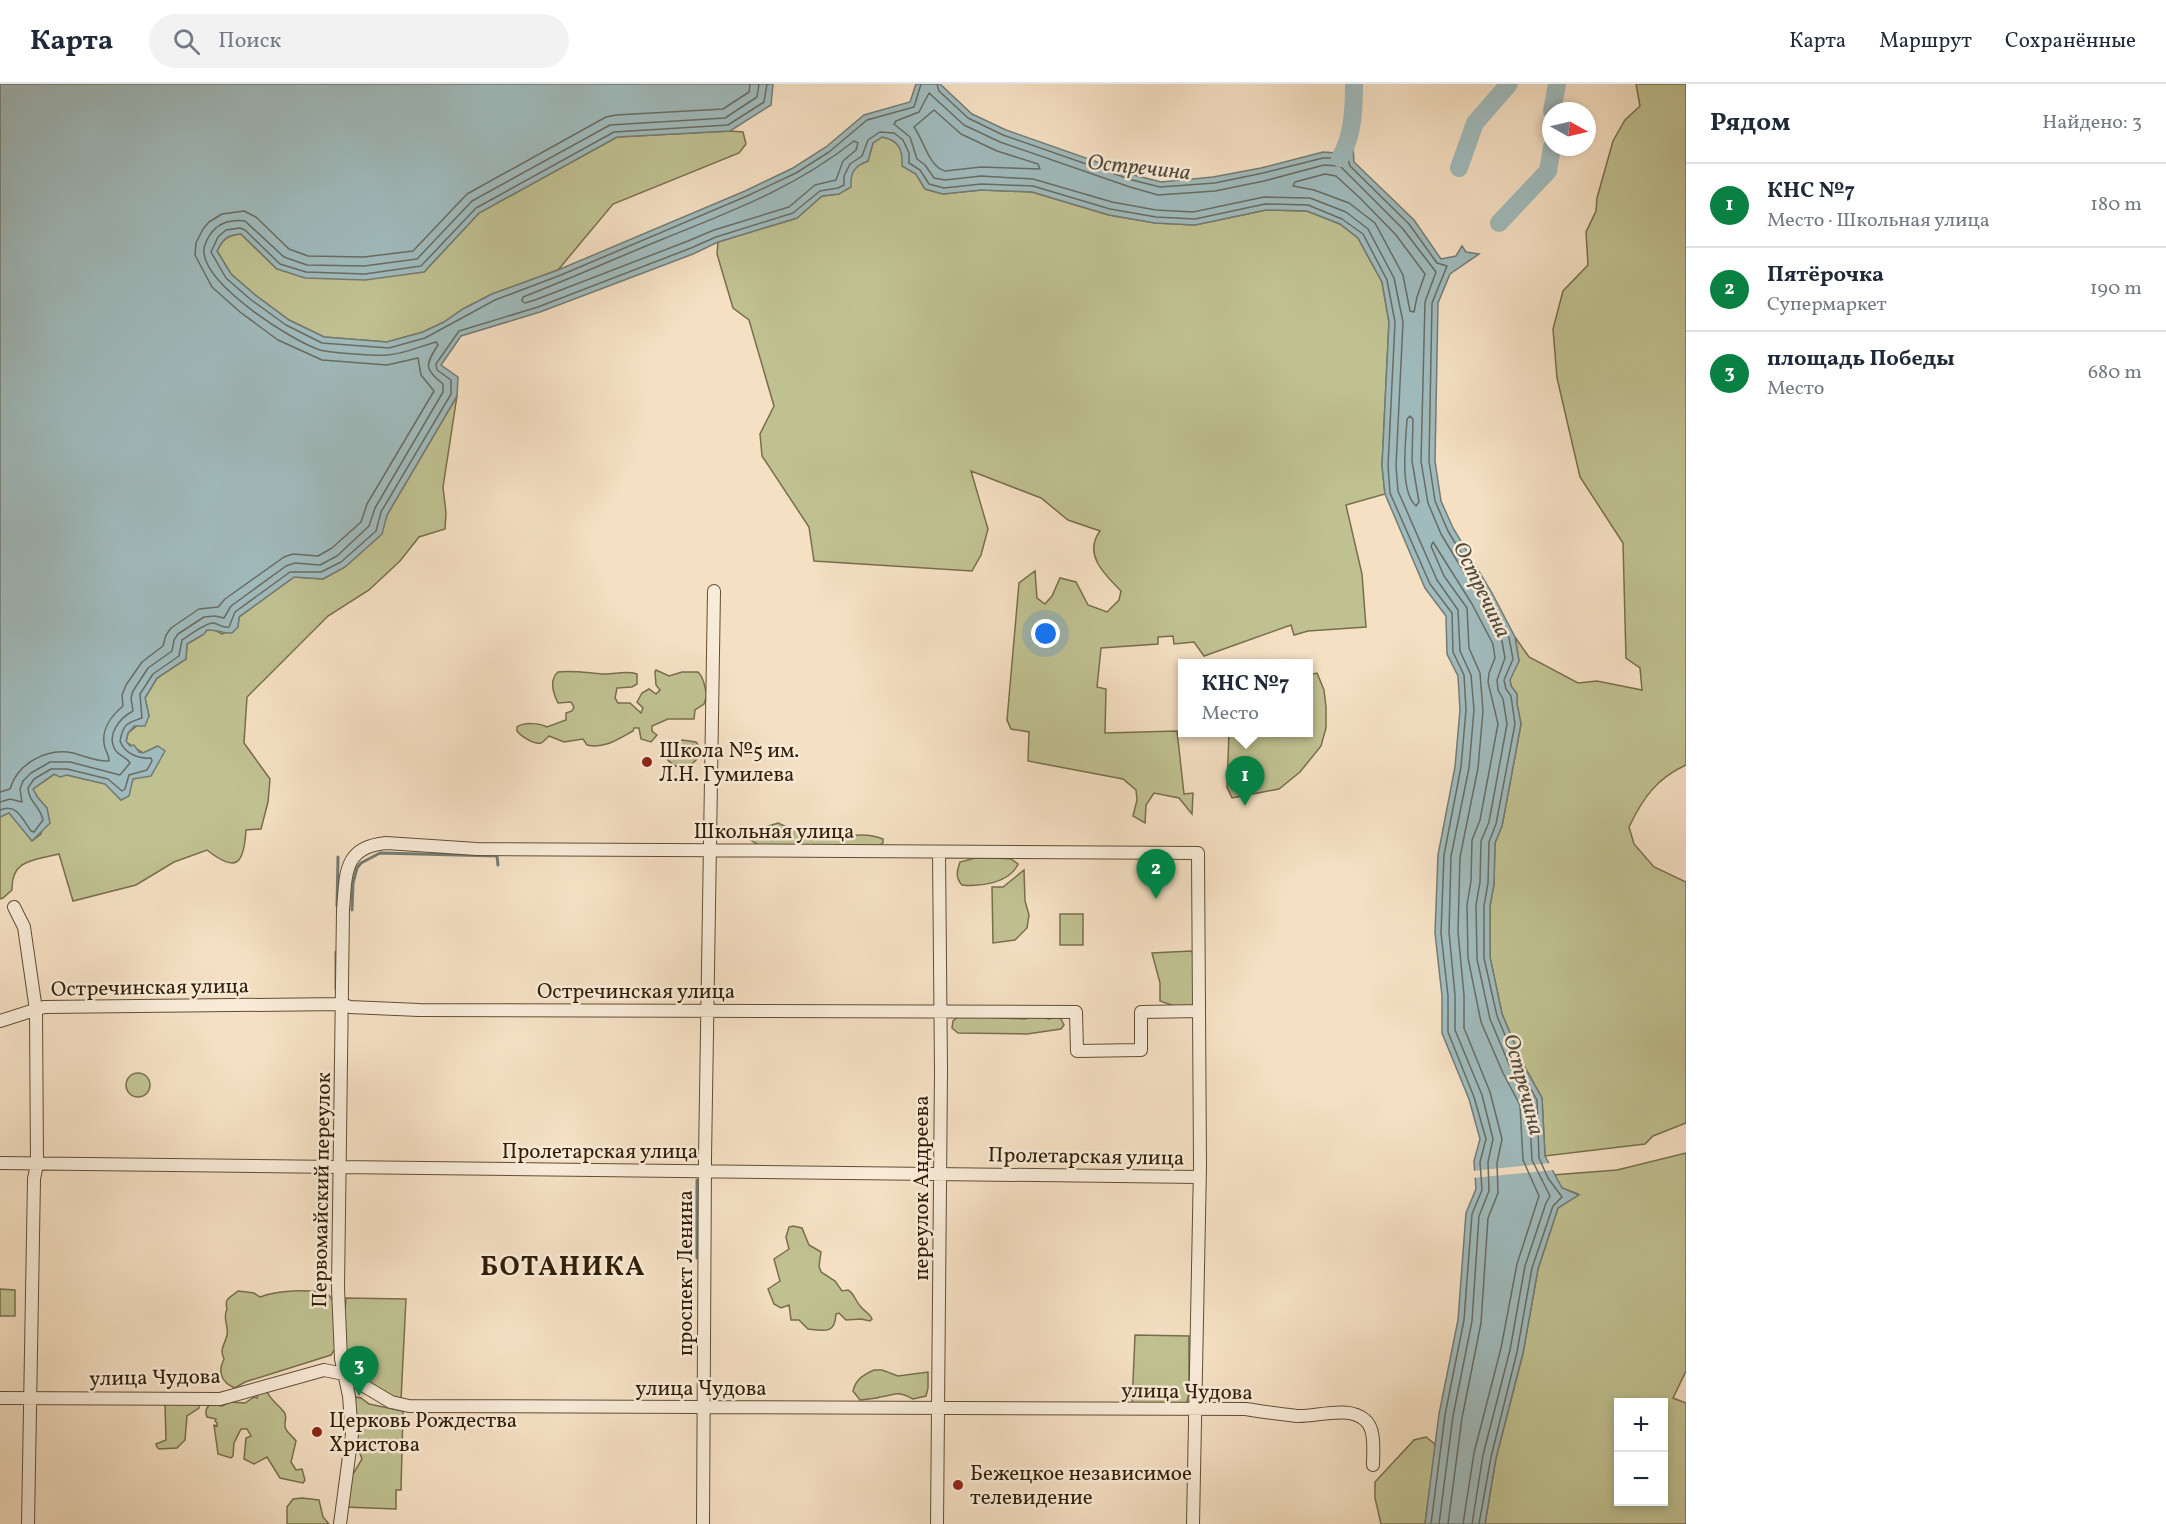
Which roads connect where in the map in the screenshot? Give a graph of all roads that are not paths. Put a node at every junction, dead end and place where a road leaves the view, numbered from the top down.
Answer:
1 (714, 591) dead end
2 (709, 850) junction
3 (939, 852) junction
4 (353, 856) joint
5 (14, 907) dead end
6 (342, 1004) junction
7 (36, 1010) junction
8 (708, 1011) junction
9 (1199, 1011) junction
10 (941, 1012) junction
11 (0, 1021) edge
12 (0, 1164) edge
13 (37, 1164) junction
14 (340, 1168) junction
15 (705, 1171) junction
16 (940, 1174) junction
17 (1199, 1177) junction
18 (344, 1374) junction
19 (0, 1398) edge
20 (29, 1398) junction
21 (704, 1407) junction
22 (939, 1409) junction
23 (1195, 1410) junction
24 (1373, 1465) dead end
25 (28, 1524) edge
26 (340, 1524) edge
27 (703, 1524) edge
28 (937, 1524) edge
29 (1193, 1524) edge

1 - 2 street, проспект Ленина
2 - 3 street, Школьная улица
2 - 4 street, Школьная улица
2 - 8 street, проспект Ленина
3 - 9 street, Школьная улица
3 - 10 street, переулок Андреева
4 - 6 street, Первомайский переулок
5 - 7 street
6 - 7 street, Остречинская улица
6 - 8 street, Остречинская улица
6 - 14 street, Первомайский переулок
7 - 11 street, Остречинская улица
7 - 13 street
8 - 10 street, Остречинская улица
8 - 15 street, проспект Ленина
9 - 10 street, Остречинская улица
9 - 17 street
10 - 16 street, переулок Андреева
12 - 13 street, Пролетарская улица
13 - 14 street, Пролетарская улица
13 - 20 street
14 - 15 street, Пролетарская улица
14 - 18 street, Первомайский переулок
15 - 16 street, Пролетарская улица
15 - 21 street, проспект Ленина
16 - 17 street, Пролетарская улица
16 - 22 street, переулок Андреева
17 - 23 street
18 - 20 street, улица Чудова
18 - 21 street, улица Чудова
18 - 26 street, Первомайский переулок
19 - 20 street, улица Чудова
20 - 25 street
21 - 22 street, улица Чудова
21 - 27 street, проспект Ленина
22 - 23 street, улица Чудова
22 - 28 street, переулок Андреева
23 - 24 street, улица Чудова
23 - 29 street

